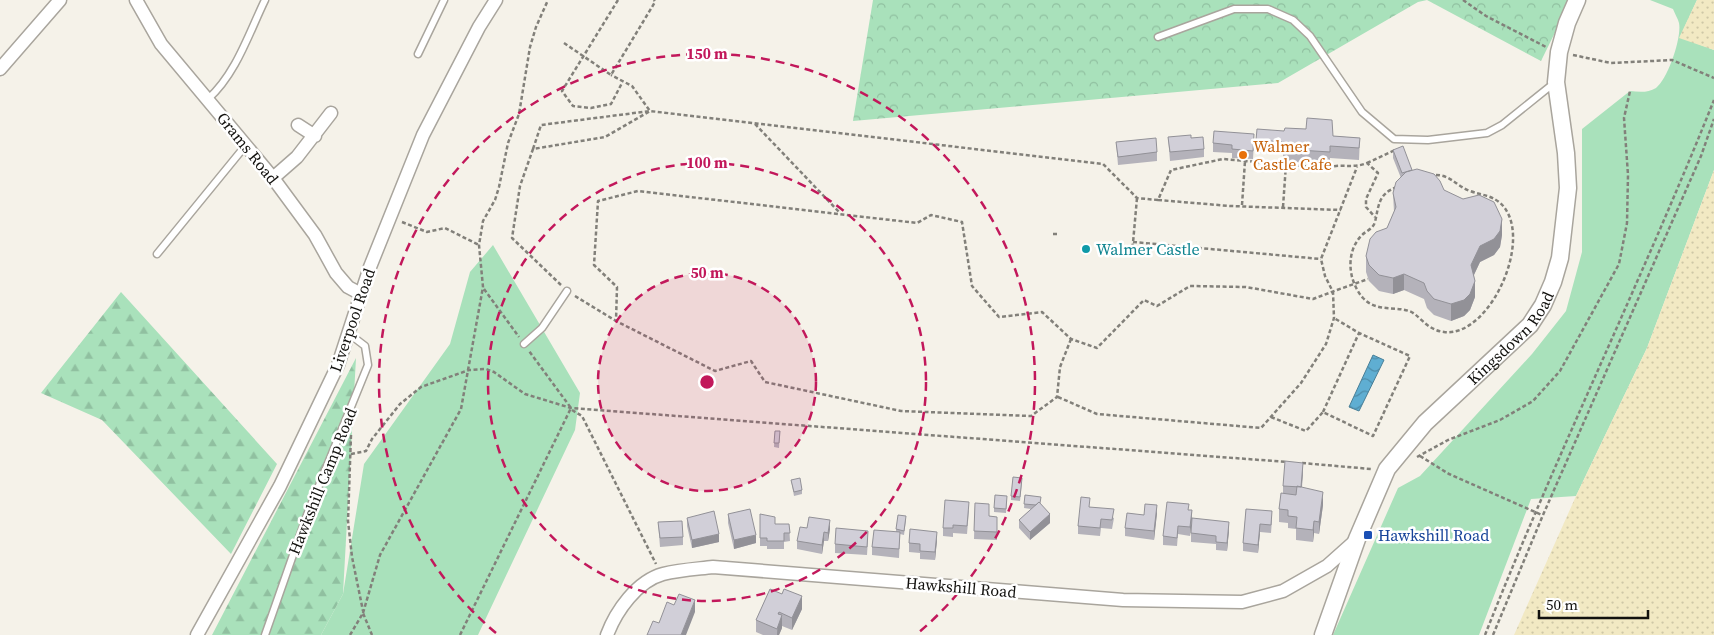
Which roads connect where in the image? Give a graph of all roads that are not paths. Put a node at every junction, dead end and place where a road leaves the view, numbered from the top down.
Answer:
1 (60, 0) edge
2 (136, 0) edge
3 (265, 0) edge
4 (444, 0) edge
5 (496, 0) edge
6 (1577, 0) edge
7 (1158, 37) dead end
8 (418, 54) dead end
9 (0, 69) edge
10 (1556, 82) junction
11 (208, 99) junction
12 (331, 113) dead end
13 (298, 125) dead end
14 (315, 136) junction
15 (246, 144) junction
16 (273, 178) junction
17 (157, 254) dead end
18 (567, 291) road end
19 (361, 294) junction
20 (348, 333) junction
21 (524, 344) road end
22 (1358, 539) junction
23 (197, 635) edge
24 (265, 635) edge
25 (607, 635) edge
26 (1322, 635) edge

1 - 9 street
2 - 11 street, Grams Road
3 - 11 lane
4 - 8 lane
5 - 19 street, Liverpool Road
6 - 10 street, Kingsdown Road
7 - 10 lane
10 - 22 street, Kingsdown Road
11 - 15 street, Grams Road
12 - 14 street
13 - 14 street
14 - 16 street
15 - 16 street, Grams Road
15 - 17 lane
16 - 19 street, Grams Road
18 - 21 lane
19 - 20 street, Liverpool Road
20 - 23 street, Liverpool Road
20 - 24 lane, Hawkshill Camp Road
22 - 25 street, Hawkshill Road
22 - 26 street, Kingsdown Road

